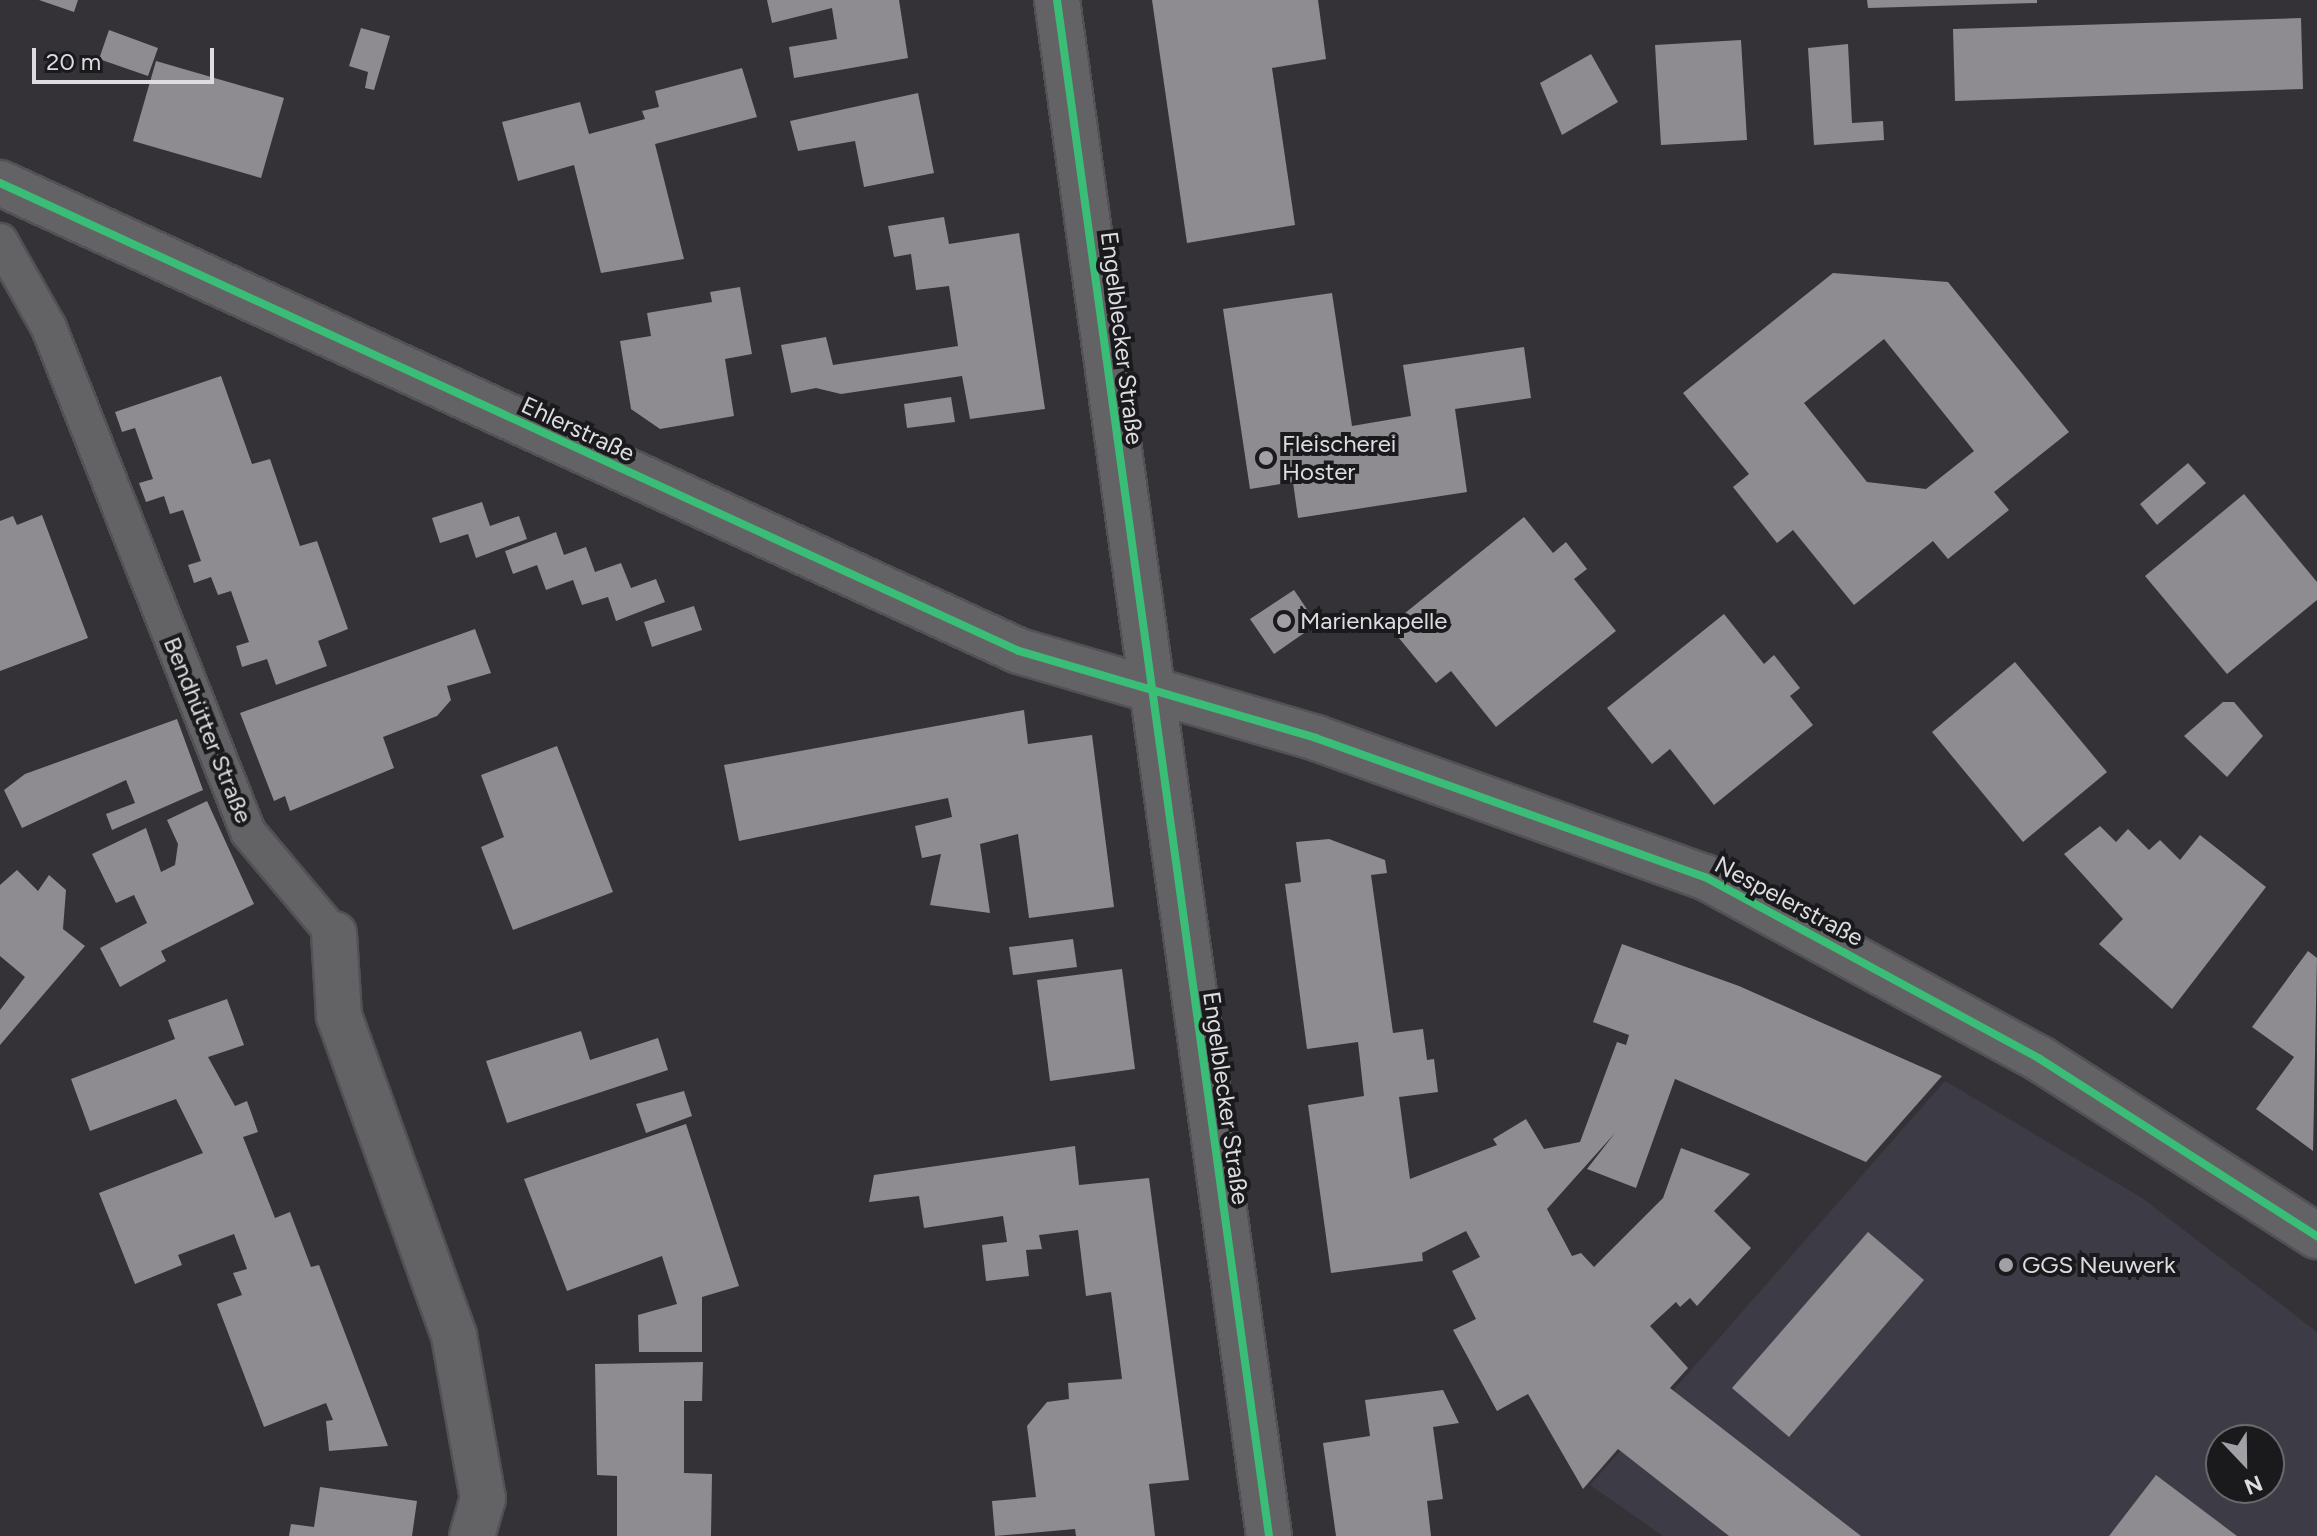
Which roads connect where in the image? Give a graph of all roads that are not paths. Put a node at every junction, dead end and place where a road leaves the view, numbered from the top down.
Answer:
1 (1057, 0) edge
2 (0, 183) edge
3 (0, 241) edge
4 (1148, 691) junction
5 (334, 934) joint
6 (2317, 1236) edge
7 (472, 1536) edge
8 (1269, 1536) edge

1 - 4 street, Engelblecker Straße
2 - 4 street, Ehlerstraße
3 - 5 lane, Bendhütter Straße
4 - 6 street, Nespelerstraße
4 - 8 street, Engelblecker Straße
5 - 7 street, Bendhütter Straße

